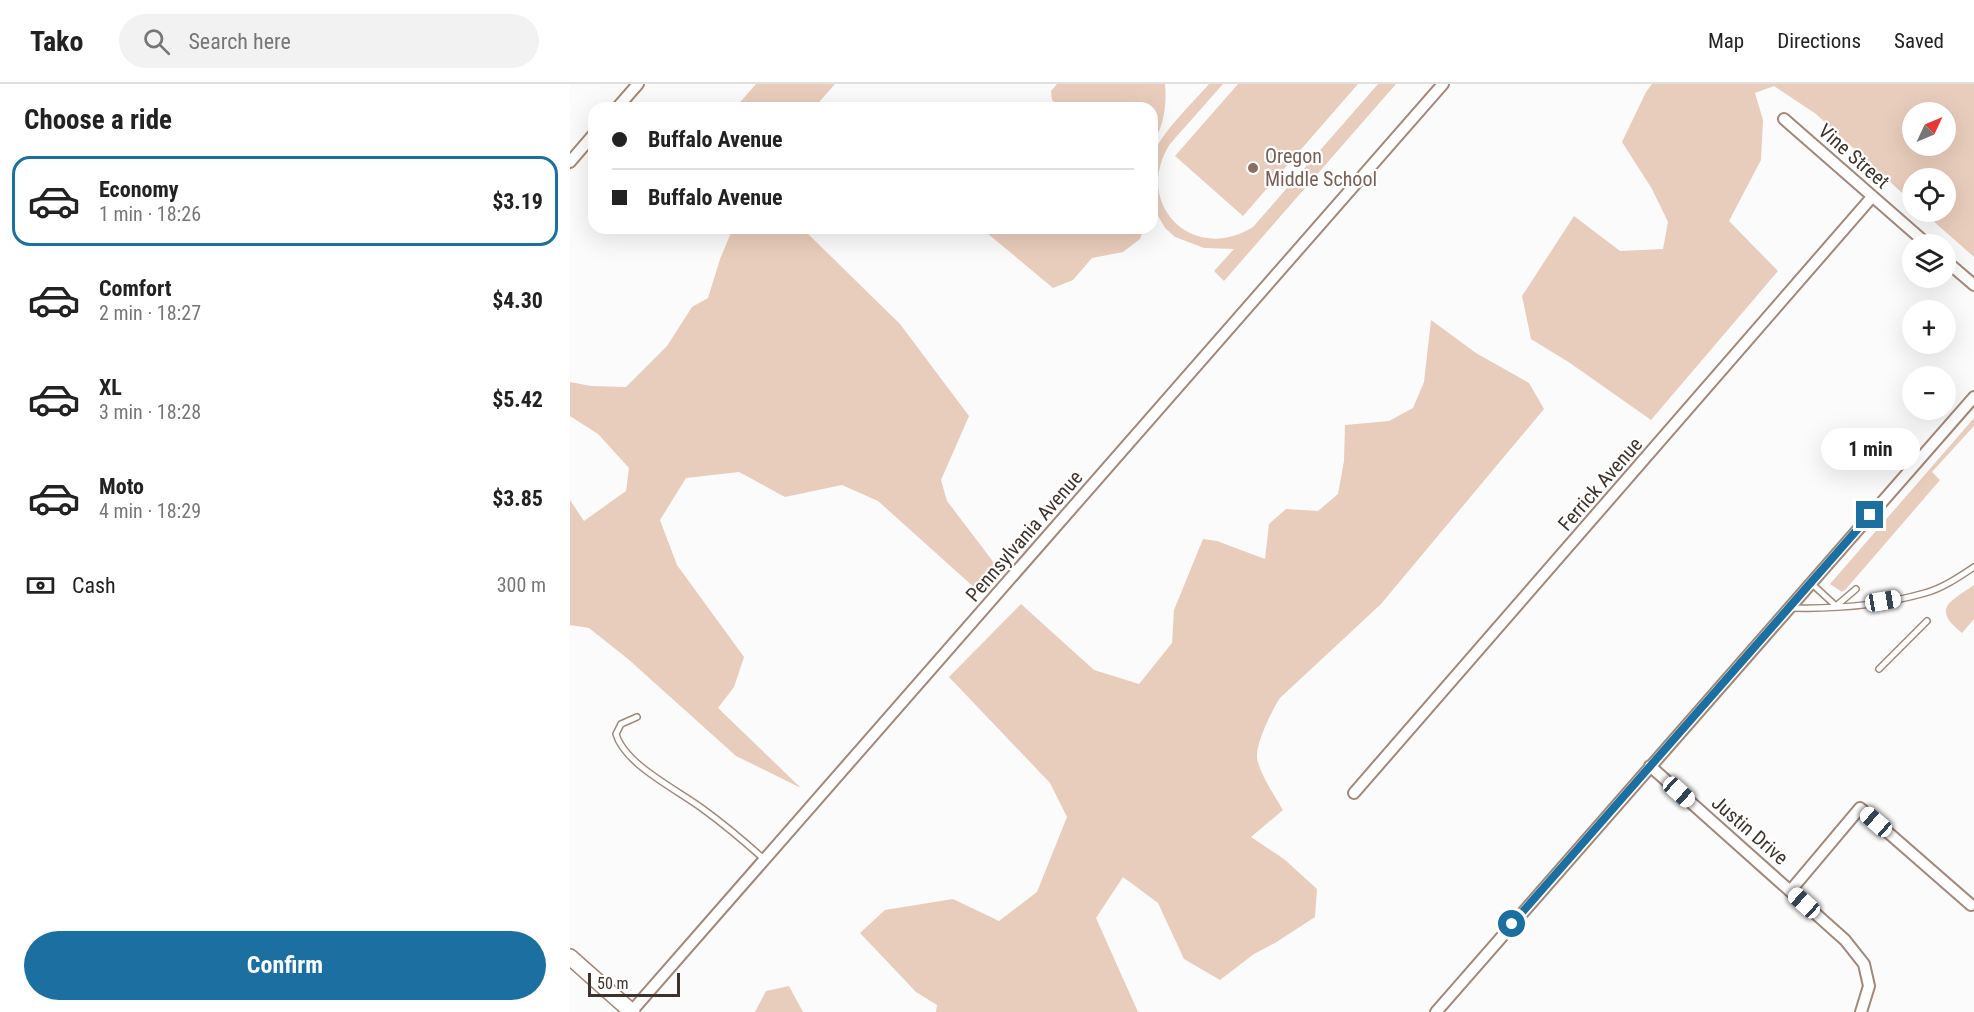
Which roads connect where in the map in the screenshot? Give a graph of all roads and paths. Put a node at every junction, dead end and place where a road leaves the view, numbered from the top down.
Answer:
1 (638, 84) edge
2 (1443, 84) edge
3 (622, 102) edge
4 (1784, 119) dead end
5 (588, 141) edge
6 (570, 162) edge
7 (1872, 197) junction
8 (1915, 234) edge
9 (1956, 270) edge
10 (1974, 285) edge
11 (1974, 397) edge
12 (1974, 567) edge
13 (1811, 583) junction
14 (1856, 590) dead end
15 (1836, 606) junction
16 (1789, 608) junction
17 (1927, 621) dead end
18 (1879, 669) dead end
19 (637, 717) dead end
20 (1650, 766) junction
21 (1354, 794) dead end
22 (765, 860) junction
23 (1791, 890) junction
24 (1971, 905) dead end
25 (570, 957) edge
26 (632, 1012) edge
27 (1436, 1012) edge
28 (1861, 1012) edge

1 - 3 street
2 - 22 street, Pennsylvania Avenue
4 - 7 street, Vine Street
5 - 6 street
7 - 8 street, Vine Street
7 - 21 street, Ferrick Avenue
9 - 10 street
11 - 13 street
12 - 15 lane
13 - 15 lane
13 - 16 street
14 - 15 lane
15 - 16 lane
16 - 20 street
17 - 18 lane
19 - 22 lane
20 - 23 street, Justin Drive
20 - 27 street
22 - 26 street, Pennsylvania Avenue
23 - 24 street
23 - 28 street, Justin Drive
25 - 26 street

